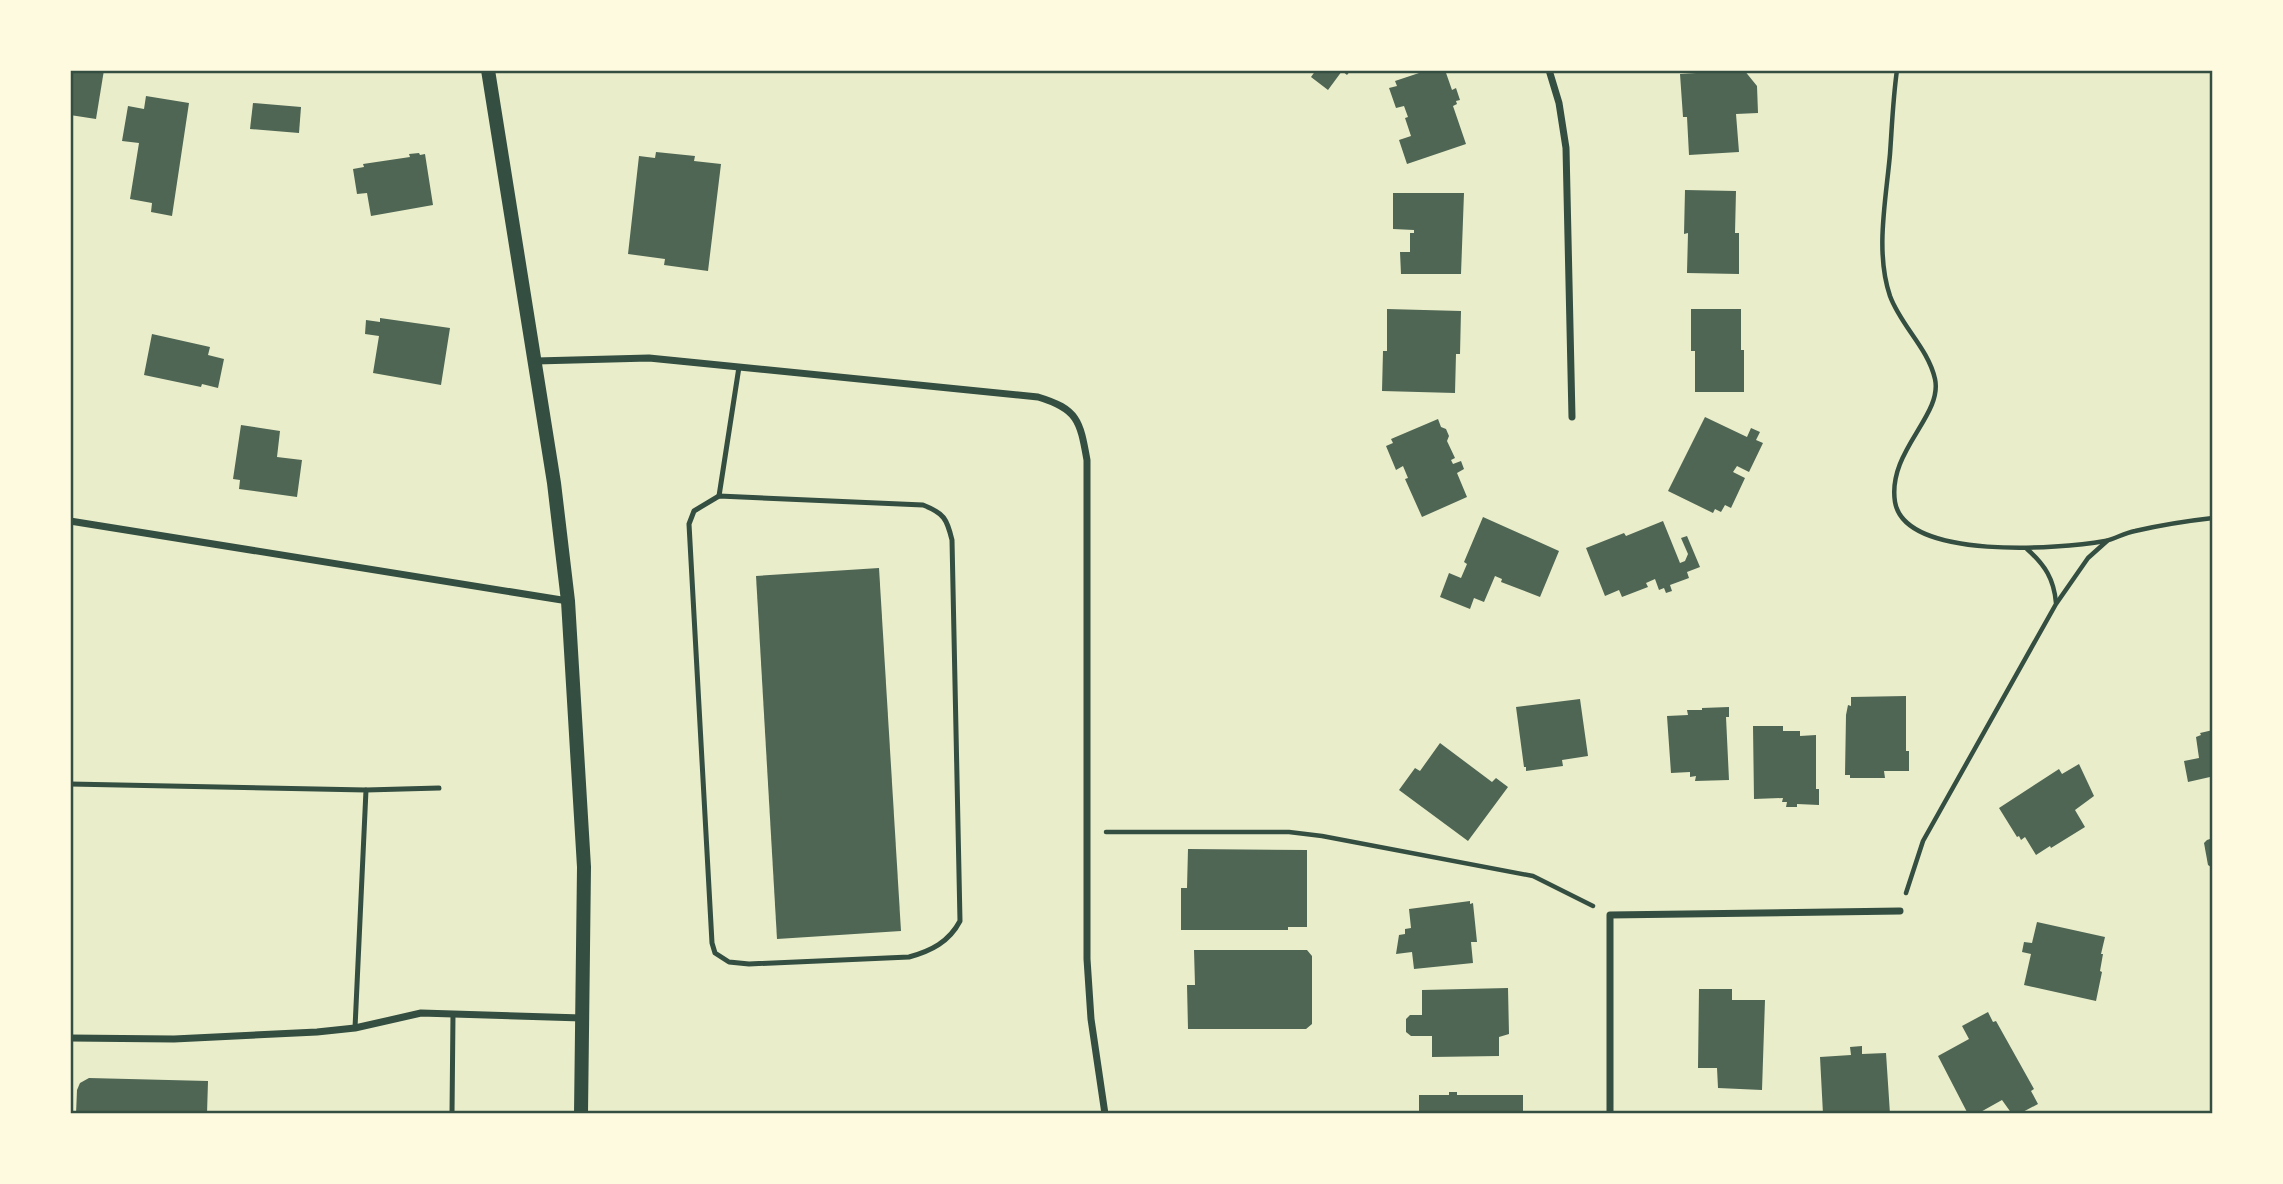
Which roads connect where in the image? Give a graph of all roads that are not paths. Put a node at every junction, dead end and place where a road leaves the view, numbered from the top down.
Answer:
1 (488, 70) edge
2 (1549, 70) edge
3 (536, 362) junction
4 (739, 367) junction
5 (1572, 417) dead end
6 (719, 496) junction
7 (70, 522) edge
8 (568, 601) junction
9 (70, 784) edge
10 (439, 788) dead end
11 (366, 790) junction
12 (1900, 911) road end
13 (453, 1014) junction
14 (582, 1018) junction
15 (355, 1028) junction
16 (70, 1038) edge
17 (452, 1114) edge
18 (581, 1114) edge
19 (1105, 1114) edge
20 (1610, 1114) edge

1 - 3 main road
2 - 5 street
3 - 4 street
3 - 8 main road
4 - 6 lane
4 - 19 street
6 - 6 lane
7 - 8 street
8 - 14 main road
9 - 11 lane
10 - 11 lane
11 - 15 lane
12 - 20 street
13 - 14 street
13 - 15 street
13 - 17 lane
14 - 18 main road
15 - 16 street

